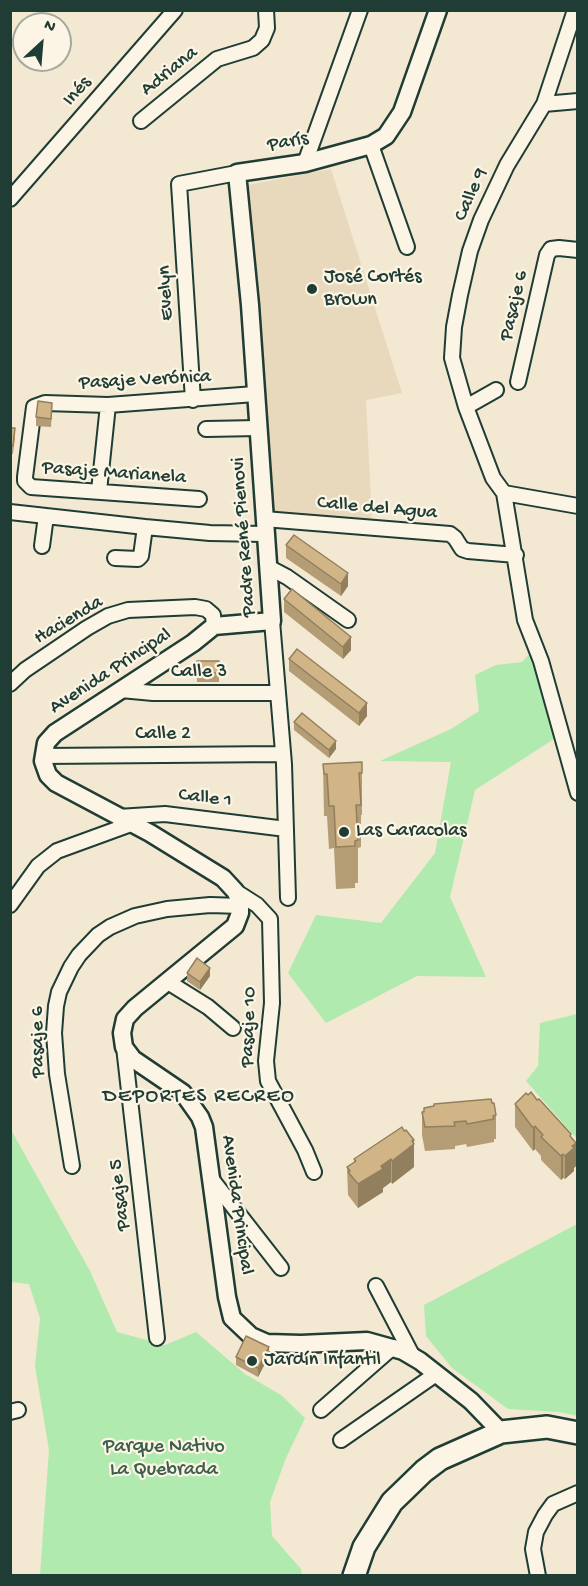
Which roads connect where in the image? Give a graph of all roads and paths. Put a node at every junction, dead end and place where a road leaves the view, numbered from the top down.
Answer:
1 (175, 10) edge
2 (266, 10) edge
3 (360, 10) edge
4 (438, 10) edge
5 (575, 10) edge
6 (578, 101) edge
7 (544, 104) junction
8 (141, 121) dead end
9 (371, 145) junction
10 (305, 163) junction
11 (237, 173) junction
12 (179, 184) joint
13 (10, 199) edge
14 (406, 247) dead end
15 (578, 250) edge
16 (518, 382) dead end
17 (496, 390) dead end
18 (255, 394) junction
19 (193, 400) junction
20 (108, 405) junction
21 (466, 407) junction
22 (258, 428) junction
23 (206, 429) dead end
24 (28, 485) joint
25 (99, 491) junction
26 (504, 493) junction
27 (199, 499) dead end
28 (578, 506) edge
29 (10, 512) edge
30 (46, 516) junction
31 (264, 526) junction
32 (145, 528) junction
33 (42, 546) dead end
34 (516, 555) junction
35 (115, 558) dead end
36 (268, 567) junction
37 (348, 620) dead end
38 (272, 621) junction
39 (214, 626) junction
40 (10, 684) edge
41 (121, 690) junction
42 (277, 693) junction
43 (283, 754) junction
44 (43, 756) junction
45 (578, 793) edge
46 (125, 820) junction
47 (286, 829) junction
48 (238, 898) junction
49 (288, 898) dead end
50 (10, 905) edge
51 (168, 982) junction
52 (233, 1028) dead end
53 (124, 1047) junction
54 (72, 1166) dead end
55 (314, 1172) dead end
56 (210, 1177) junction
57 (281, 1268) dead end
58 (376, 1286) dead end
59 (157, 1338) dead end
60 (393, 1347) junction
61 (412, 1355) junction
62 (436, 1374) junction
63 (321, 1410) dead end
64 (501, 1432) junction
65 (578, 1433) edge
66 (341, 1440) dead end
67 (578, 1493) edge
68 (354, 1575) edge
69 (538, 1575) edge

1 - 13 street, Inés
2 - 8 street, Adriana
3 - 10 street
4 - 9 street, París
5 - 7 street, Calle 9
6 - 7 street
7 - 21 street, Calle 9
9 - 10 street, París
9 - 14 street
10 - 11 street, París
11 - 12 street, París
11 - 18 street, Padre René Pienovi
12 - 19 street, Evelyn
15 - 16 street, Pasaje 6
17 - 21 street
18 - 19 street, Pasaje Verónica
18 - 22 street, Padre René Pienovi
19 - 20 street, Pasaje Verónica
20 - 24 street, Pasaje Verónica
20 - 25 street
21 - 26 street, Calle 9
22 - 23 street
22 - 31 street, Padre René Pienovi
24 - 25 street, Pasaje Marianela
25 - 27 street, Pasaje Marianela
26 - 28 street
26 - 34 street, Calle 9
29 - 30 street, Calle del Agua
30 - 32 street, Calle del Agua
30 - 33 street
31 - 32 street, Calle del Agua
31 - 34 street, Calle del Agua
31 - 36 street, Padre René Pienovi
32 - 35 street
34 - 45 street, Calle 9
36 - 37 street
36 - 38 street, Padre René Pienovi
38 - 39 street
38 - 42 street, Padre René Pienovi
39 - 40 street, Hacienda
39 - 41 street, Avenida Principal
41 - 42 street, Calle 3
41 - 44 street, Avenida Principal
42 - 43 street, Padre René Pienovi
43 - 44 street, Calle 2
43 - 47 street, Padre René Pienovi
44 - 46 street
46 - 47 street, Calle 1
46 - 48 street
46 - 50 street, Calle 1
47 - 49 street, Padre René Pienovi
48 - 51 street
48 - 54 street, Pasaje 6
48 - 55 street, Pasaje 10
51 - 52 street
51 - 53 street
53 - 56 street, Avenida Principal
53 - 59 street, Pasaje 5
56 - 57 street
56 - 60 street, Avenida Principal
58 - 61 street
60 - 61 street, Avenida Principal
60 - 63 street
61 - 62 street, Avenida Principal
62 - 64 street, Avenida Principal
62 - 66 street
64 - 65 main road
64 - 68 main road
67 - 69 street

